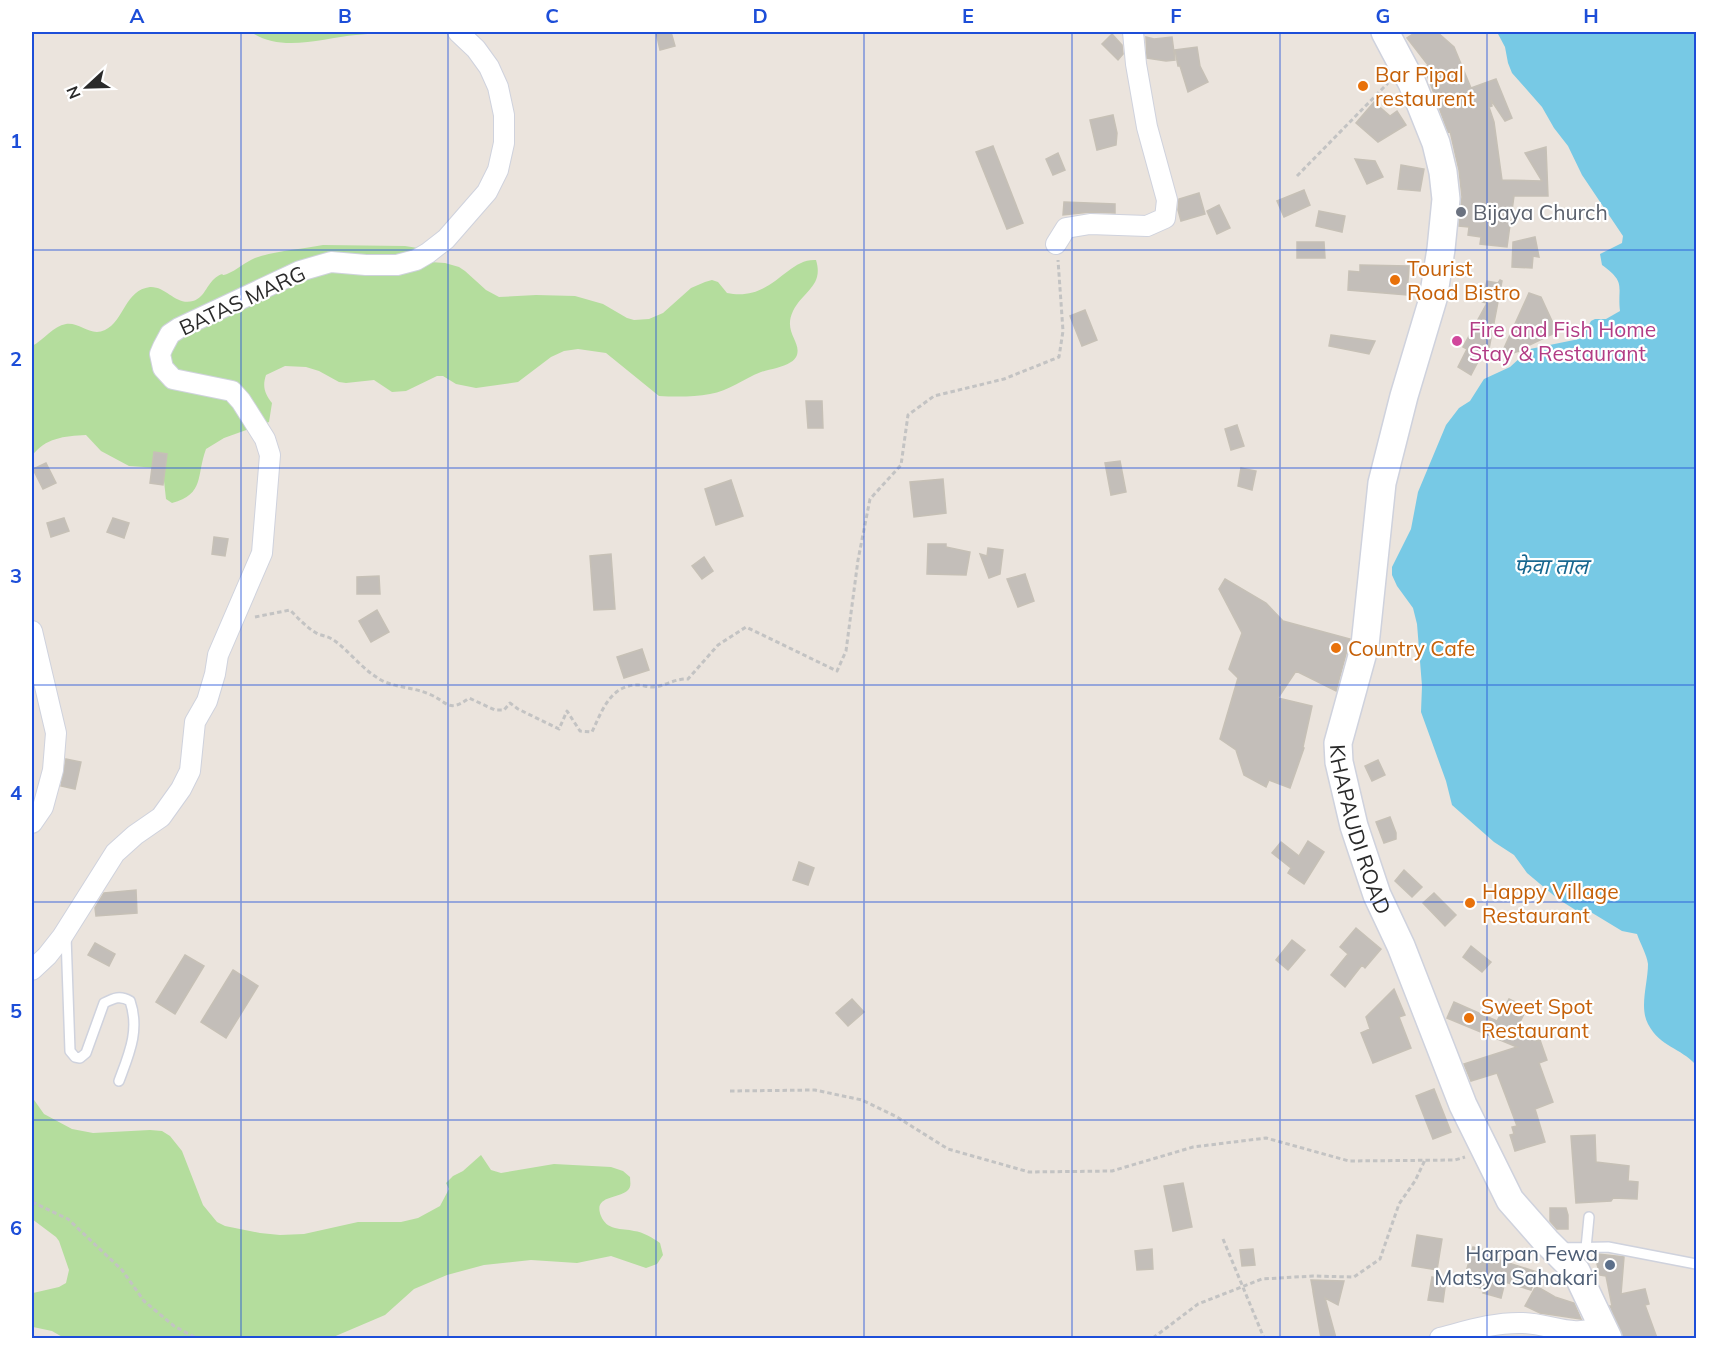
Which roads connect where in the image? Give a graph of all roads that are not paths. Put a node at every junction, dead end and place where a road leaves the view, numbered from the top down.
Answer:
1 (458, 32) edge
2 (1133, 32) edge
3 (1385, 32) edge
4 (1056, 243) road end
5 (32, 631) edge
6 (32, 823) edge
7 (66, 930) junction
8 (32, 970) edge
9 (119, 1081) dead end
10 (1589, 1217) dead end
11 (1553, 1248) junction
12 (1586, 1248) junction
13 (1696, 1264) edge
14 (1605, 1332) edge
15 (1440, 1338) edge

1 - 7 street, BATAS MARG
2 - 4 street
3 - 11 main road, KHAPAUDI ROAD
5 - 6 street
7 - 8 street, BATAS MARG
7 - 9 lane
10 - 12 lane
11 - 12 lane
11 - 14 main road, KHAPAUDI ROAD
12 - 13 lane
14 - 15 street

